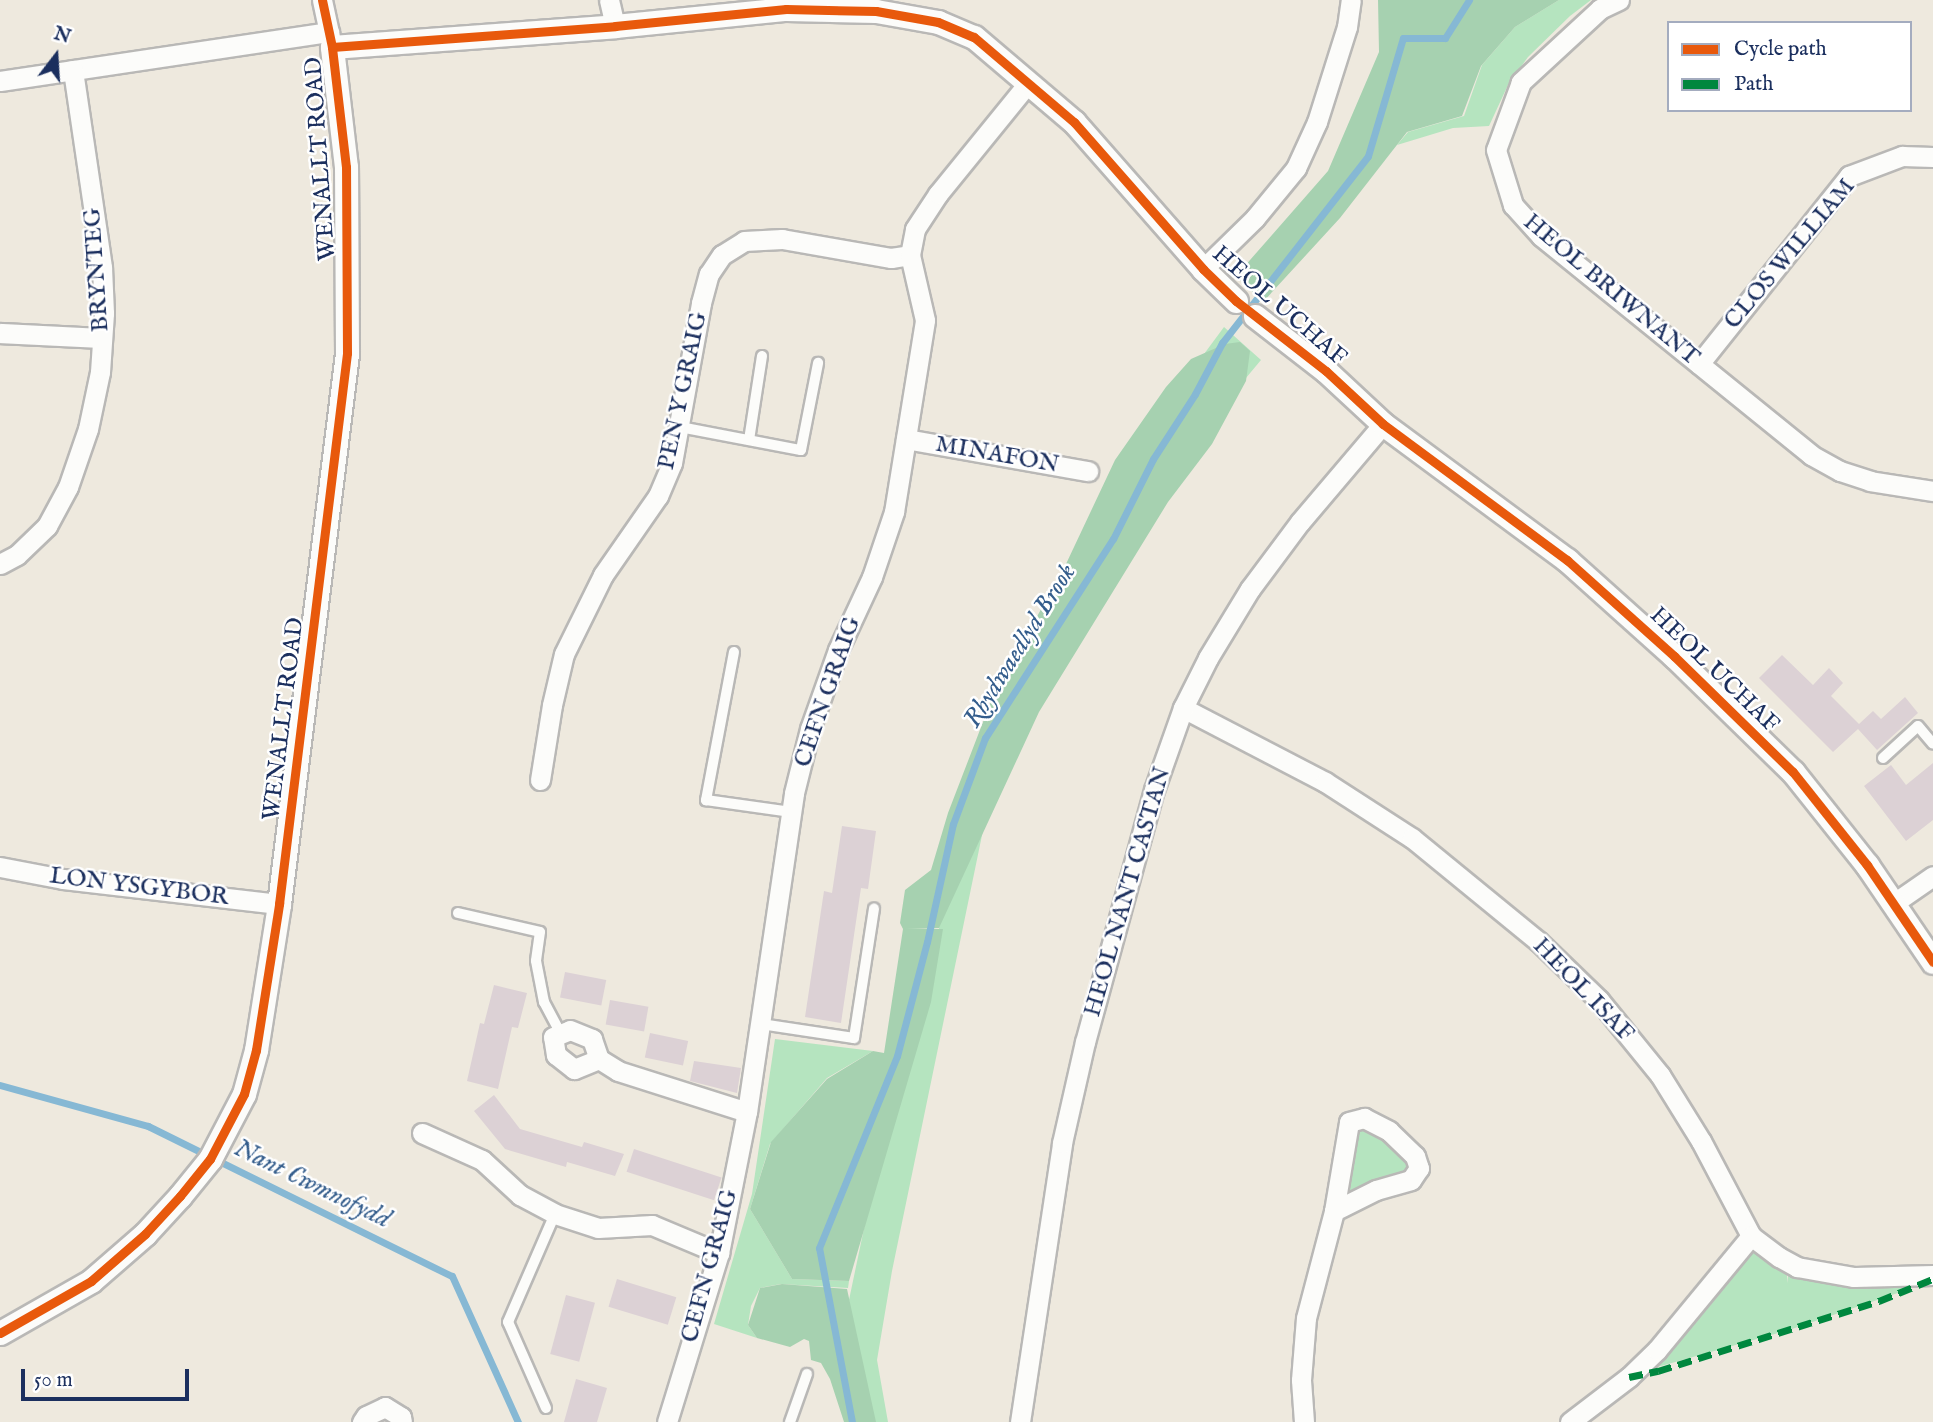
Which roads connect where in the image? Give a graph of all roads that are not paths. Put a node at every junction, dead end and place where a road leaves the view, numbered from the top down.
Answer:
1 (322, 0) edge
2 (609, 0) edge
3 (1352, 0) edge
4 (1619, 0) edge
5 (877, 6) edge
6 (615, 26) junction
7 (330, 39) junction
8 (73, 70) junction
9 (0, 81) edge
10 (1029, 82) junction
11 (1933, 157) edge
12 (910, 255) junction
13 (1203, 269) junction
14 (1237, 301) joint
15 (1255, 316) joint
16 (0, 333) edge
17 (102, 338) junction
18 (762, 356) dead end
19 (818, 363) dead end
20 (1699, 364) junction
21 (1383, 424) junction
22 (680, 427) junction
23 (906, 439) junction
24 (748, 440) junction
25 (1088, 471) dead end
26 (1933, 491) edge
27 (0, 565) edge
28 (734, 652) dead end
29 (1184, 708) junction
30 (1933, 744) edge
31 (1883, 758) dead end
32 (540, 780) dead end
33 (791, 812) junction
34 (0, 867) edge
35 (1933, 876) edge
36 (1894, 903) junction
37 (279, 904) junction
38 (874, 909) dead end
39 (458, 913) dead end
40 (1933, 962) edge
41 (761, 1024) junction
42 (560, 1032) junction
43 (598, 1059) junction
44 (747, 1112) junction
45 (422, 1133) dead end
46 (1334, 1210) junction
47 (555, 1214) junction
48 (1751, 1236) junction
49 (719, 1253) junction
50 (1933, 1275) edge
51 (0, 1333) edge
52 (807, 1374) dead end
53 (546, 1408) dead end
54 (362, 1422) edge
55 (402, 1422) edge
56 (667, 1422) edge
57 (790, 1422) edge
58 (1020, 1422) edge
59 (1304, 1422) edge
60 (1570, 1422) edge

1 - 7 street, WENALLT ROAD
2 - 6 street
3 - 13 street
4 - 20 street, HEOL BRIWNANT
5 - 6 street, HEOL UCHAF
5 - 10 street, HEOL UCHAF
6 - 7 street, HEOL UCHAF
7 - 8 street
7 - 37 street, WENALLT ROAD
8 - 9 street
8 - 17 street, BRYNTEG
10 - 12 street, CEFN GRAIG
10 - 13 street, HEOL UCHAF
11 - 20 street, CLOS WILLIAM
12 - 22 street, PEN Y GRAIG
12 - 23 street, CEFN GRAIG
13 - 14 street, HEOL UCHAF
14 - 15 street, HEOL UCHAF
15 - 21 street, HEOL UCHAF
16 - 17 street
17 - 27 street, BRYNTEG
18 - 24 lane
19 - 24 lane
20 - 26 street, HEOL BRIWNANT
21 - 29 street, HEOL NANT CASTAN
21 - 36 street, HEOL UCHAF
22 - 24 lane
22 - 32 street, PEN Y GRAIG
23 - 25 street, MINAFON
23 - 33 street, CEFN GRAIG
28 - 33 lane
29 - 48 street, HEOL ISAF
29 - 58 street, HEOL NANT CASTAN
30 - 31 lane
33 - 41 street, CEFN GRAIG
34 - 37 street, LON YSGYBOR
35 - 36 street
36 - 40 street, HEOL UCHAF
37 - 51 street, WENALLT ROAD
38 - 41 lane
39 - 42 lane
41 - 44 street, CEFN GRAIG
42 - 43 street
42 - 43 street
43 - 44 street
44 - 49 street, CEFN GRAIG
45 - 47 street
46 - 46 street
46 - 59 street
47 - 49 street
47 - 53 lane
48 - 50 street, HEOL ISAF
48 - 60 street
49 - 56 street, CEFN GRAIG
52 - 57 lane
54 - 55 street

